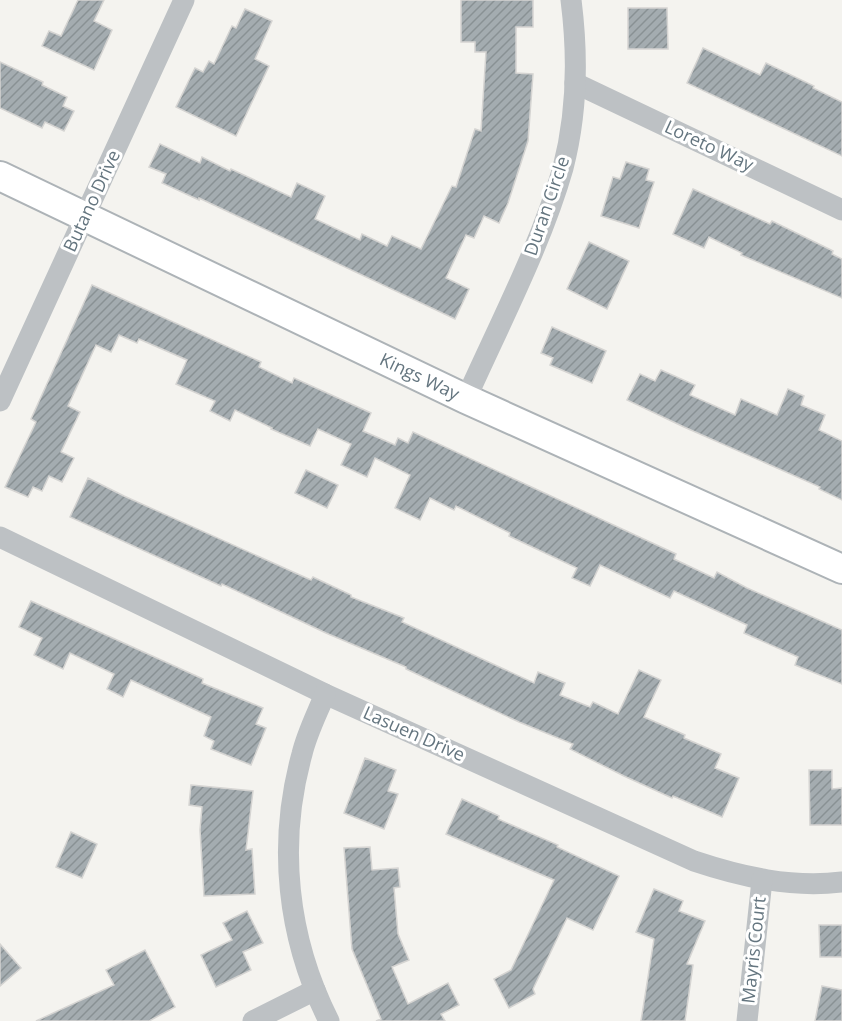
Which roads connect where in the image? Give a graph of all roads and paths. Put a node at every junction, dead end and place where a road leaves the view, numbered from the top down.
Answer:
1 (184, 0) edge
2 (571, 0) edge
3 (575, 83) junction
4 (0, 176) edge
5 (842, 210) edge
6 (86, 216) junction
7 (466, 399) junction
8 (0, 401) edge
9 (0, 537) edge
10 (842, 569) edge
11 (325, 694) junction
12 (762, 880) junction
13 (842, 882) edge
14 (315, 990) junction
15 (253, 1021) edge
16 (329, 1021) edge
17 (747, 1021) edge

1 - 6 street, Butano Drive
2 - 3 street, Duran Circle
3 - 5 street, Loreto Way
3 - 7 street, Duran Circle
4 - 6 street, Kings Way
6 - 7 street, Kings Way
6 - 8 street, Butano Drive
7 - 10 street, Kings Way
9 - 11 street, Lasuen Drive
11 - 12 street, Lasuen Drive
11 - 14 street
12 - 13 street, Lasuen Drive
12 - 17 street, Mayris Court
14 - 15 street
14 - 16 street

